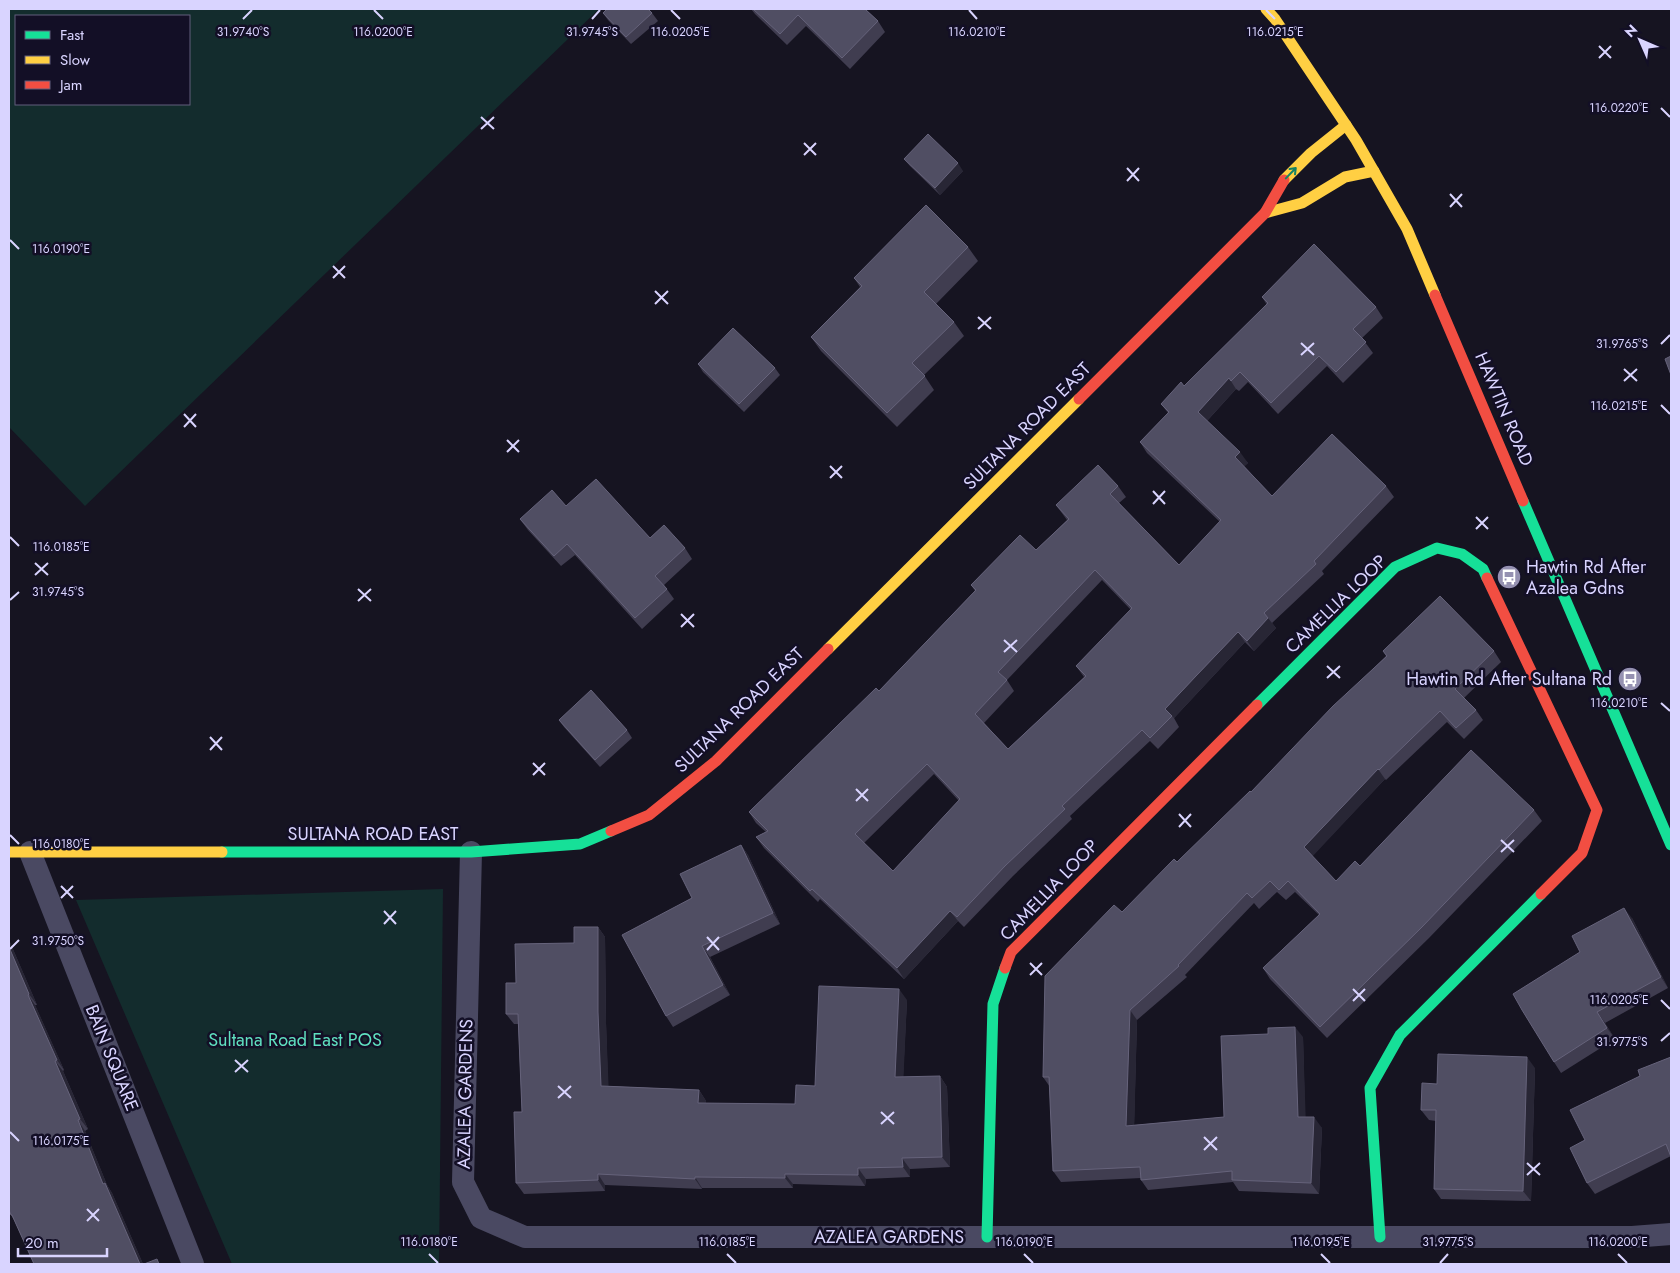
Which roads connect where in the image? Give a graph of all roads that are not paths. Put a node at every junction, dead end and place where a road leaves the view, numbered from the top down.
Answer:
1 (1266, 9) edge
2 (1346, 125) junction
3 (1374, 171) junction
4 (1265, 213) junction
5 (1671, 845) edge
6 (19, 852) edge
7 (471, 852) junction
8 (1671, 1234) edge
9 (1380, 1236) junction
10 (986, 1237) junction
11 (193, 1264) edge

1 - 2 street, HAWTIN ROAD
2 - 3 street, HAWTIN ROAD
4 -> 2 street, SULTANA ROAD EAST
3 - 4 street, SULTANA ROAD EAST
3 - 5 street, HAWTIN ROAD
4 - 7 street, SULTANA ROAD EAST
6 - 7 street, SULTANA ROAD EAST
6 - 11 street, BAIN SQUARE
7 - 10 street, AZALEA GARDENS
8 - 9 street, AZALEA GARDENS
9 - 10 street, AZALEA GARDENS
9 - 10 street, CAMELLIA LOOP

